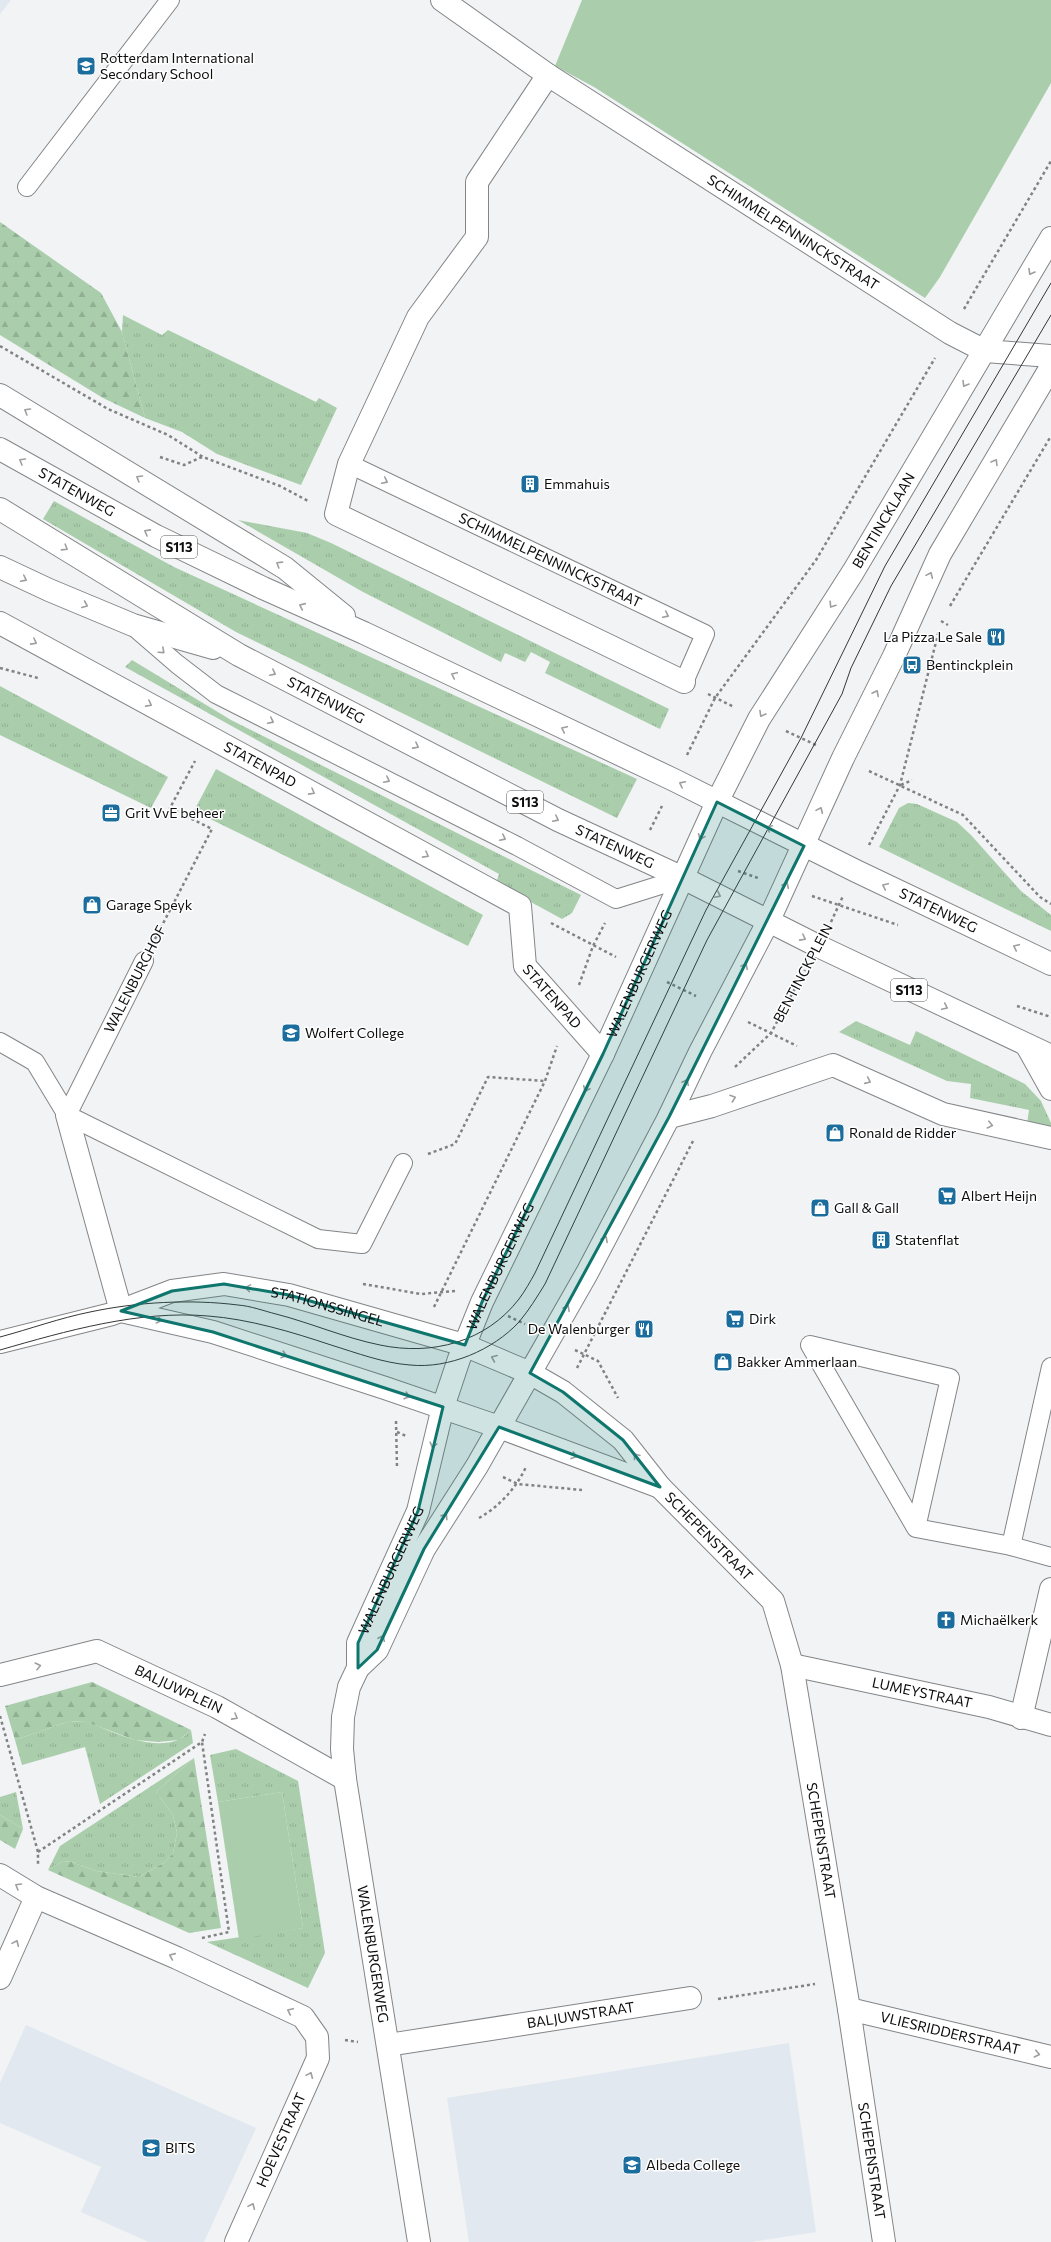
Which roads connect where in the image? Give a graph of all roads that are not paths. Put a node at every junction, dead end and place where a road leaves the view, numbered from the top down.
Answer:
1 (170, 0) edge
2 (442, 0) edge
3 (548, 75) junction
4 (27, 187) dead end
5 (1051, 238) edge
6 (985, 351) junction
7 (1051, 356) edge
8 (1051, 367) edge
9 (0, 395) edge
10 (0, 449) edge
11 (349, 464) junction
12 (0, 509) edge
13 (0, 567) edge
14 (0, 623) edge
15 (133, 625) junction
16 (364, 633) junction
17 (239, 655) junction
18 (684, 682) joint
19 (717, 802) junction
20 (804, 846) junction
21 (683, 878) junction
22 (769, 920) junction
23 (144, 961) road end
24 (1051, 964) edge
25 (0, 1042) edge
26 (1027, 1046) junction
27 (603, 1054) junction
28 (1051, 1056) edge
29 (1051, 1089) edge
30 (67, 1115) junction
31 (669, 1117) junction
32 (1051, 1138) edge
33 (403, 1163) road end
34 (120, 1311) junction
35 (0, 1342) edge
36 (464, 1345) junction
37 (1051, 1367) edge
38 (530, 1373) junction
39 (443, 1407) junction
40 (499, 1427) junction
41 (660, 1487) junction
42 (916, 1528) junction
43 (1011, 1546) junction
44 (1051, 1557) edge
45 (1051, 1588) edge
46 (792, 1665) junction
47 (358, 1668) junction
48 (0, 1676) edge
49 (1021, 1718) junction
50 (1051, 1725) edge
51 (345, 1779) junction
52 (0, 1875) edge
53 (36, 1897) junction
54 (0, 1978) edge
55 (690, 1998) road end
56 (849, 2009) junction
57 (388, 2046) junction
58 (1051, 2057) edge
59 (236, 2242) edge
60 (419, 2242) edge
61 (884, 2242) edge

1 - 4 lane
2 - 3 street, SCHIMMELPENNINCKSTRAAT
3 - 6 street, SCHIMMELPENNINCKSTRAAT
3 - 11 street
5 -> 6 street, BENTINCKLAAN
6 - 7 street, SCHIMMELPENNINCKSTRAAT
6 -> 19 street, BENTINCKLAAN
20 -> 8 street
16 -> 9 street, S113
16 -> 10 street, STATENWEG / S113
11 - 18 street
11 -> 18 lane, SCHIMMELPENNINCKSTRAAT
12 -> 17 street, STATENWEG / S113
13 -> 15 street, S113
14 -> 27 street, STATENPAD
15 - 17 street, S113
15 -> 21 lane, STATENWEG
19 -> 16 street, STATENWEG / S113
17 -> 21 street, STATENWEG / S113
20 -> 19 street, S113
19 -> 21 street
22 -> 20 street
24 -> 20 street, STATENWEG / S113
21 -> 22 street, S113
21 - 27 street, WALENBURGERWEG
22 -> 26 street, S113
31 -> 22 street, WALENBURGERWEG
23 - 30 lane, WALENBURGHOF
25 - 30 lane
26 - 28 street, S113
26 - 29 street
27 -> 36 street, WALENBURGERWEG
30 - 33 lane
30 - 34 street
31 -> 32 street
38 -> 31 street, WALENBURGERWEG
34 - 35 street, STATIONSSINGEL
36 -> 34 street, STATIONSSINGEL
34 -> 39 street, STATIONSSINGEL
38 -> 36 street, STATIONSSINGEL
36 - 39 street, WALENBURGERWEG
37 - 43 lane
38 - 40 street, WALENBURGERWEG
41 -> 38 street, SCHEPENSTRAAT
39 - 40 street, STATIONSSINGEL
39 -> 47 street, WALENBURGERWEG
40 -> 41 street, SCHEPENSTRAAT
47 -> 40 street, WALENBURGERWEG
41 - 46 street, SCHEPENSTRAAT
42 - 42 lane
42 - 43 lane
43 - 44 lane
45 - 49 street
46 - 49 street, LUMEYSTRAAT
46 - 56 street, SCHEPENSTRAAT
47 - 51 street, WALENBURGERWEG
48 -> 51 street, BALJUWPLEIN
49 - 50 street, LUMEYSTRAAT
51 - 57 street, WALENBURGERWEG
53 -> 52 street
54 -> 53 street
59 -> 53 street, HOEVESTRAAT
55 - 57 street, BALJUWSTRAAT
56 -> 58 street, VLIESRIDDERSTRAAT
56 - 61 street, SCHEPENSTRAAT
57 - 60 street, WALENBURGERWEG

